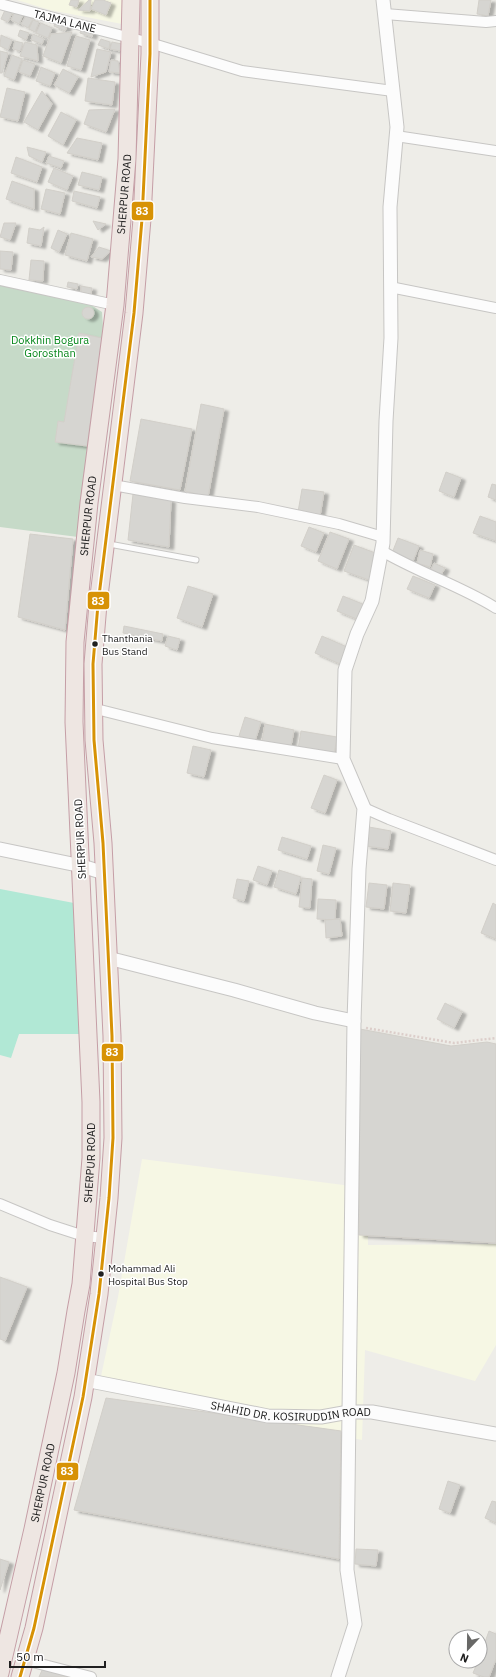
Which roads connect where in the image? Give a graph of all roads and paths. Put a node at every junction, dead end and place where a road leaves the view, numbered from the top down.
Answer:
1 (131, 0) edge
2 (150, 0) edge
3 (383, 0) edge
4 (0, 4) edge
5 (385, 14) junction
6 (496, 21) edge
7 (131, 38) junction
8 (150, 43) junction
9 (393, 91) junction
10 (396, 136) junction
11 (496, 151) edge
12 (0, 280) edge
13 (390, 287) junction
14 (116, 305) junction
15 (496, 308) edge
16 (113, 485) junction
17 (383, 537) junction
18 (106, 543) junction
19 (382, 551) junction
20 (196, 560) dead end
21 (496, 608) edge
22 (92, 708) junction
23 (343, 759) junction
24 (364, 808) junction
25 (0, 849) edge
26 (496, 860) edge
27 (82, 866) junction
28 (104, 873) junction
29 (108, 958) junction
30 (354, 1023) junction
31 (496, 1038) edge
32 (0, 1204) edge
33 (84, 1236) junction
34 (105, 1238) junction
35 (85, 1380) junction
36 (348, 1412) junction
37 (496, 1434) edge
38 (2, 1654) edge
39 (25, 1660) junction
40 (0, 1673) edge
41 (20, 1677) edge
42 (91, 1677) edge
43 (338, 1677) edge

1 - 7 highway, SHERPUR ROAD
2 - 8 highway, SHERPUR ROAD
3 - 5 street
4 - 7 street, TAJMA LANE
5 - 6 street
5 - 9 street
7 - 8 street, TAJMA LANE
7 - 14 highway, SHERPUR ROAD
8 - 9 street, TAJMA LANE
8 - 16 highway, SHERPUR ROAD
9 - 10 street
10 - 11 street
10 - 13 street
12 - 14 street
13 - 15 street
13 - 17 street
14 - 27 highway, SHERPUR ROAD
16 - 17 street
16 - 18 highway, SHERPUR ROAD
17 - 19 street
18 - 20 lane
18 - 22 highway, SHERPUR ROAD
19 - 21 street
19 - 23 street
22 - 23 street
22 - 28 highway, SHERPUR ROAD
23 - 24 street
24 - 26 street
24 - 30 street
25 - 27 street
27 - 28 street
27 - 33 highway, SHERPUR ROAD
28 - 29 highway, SHERPUR ROAD
29 - 30 street
29 - 34 highway, SHERPUR ROAD
30 - 31 path
30 - 36 street
32 - 33 street
33 - 34 street
33 - 38 highway, SHERPUR ROAD
34 - 35 highway, SHERPUR ROAD
35 - 36 street, SHAHID DR. KOSIRUDDIN ROAD
35 - 39 highway, SHERPUR ROAD
36 - 37 street, SHAHID DR. KOSIRUDDIN ROAD
36 - 43 street
38 - 40 highway, SHERPUR ROAD
39 - 41 highway, SHERPUR ROAD
39 - 42 street

